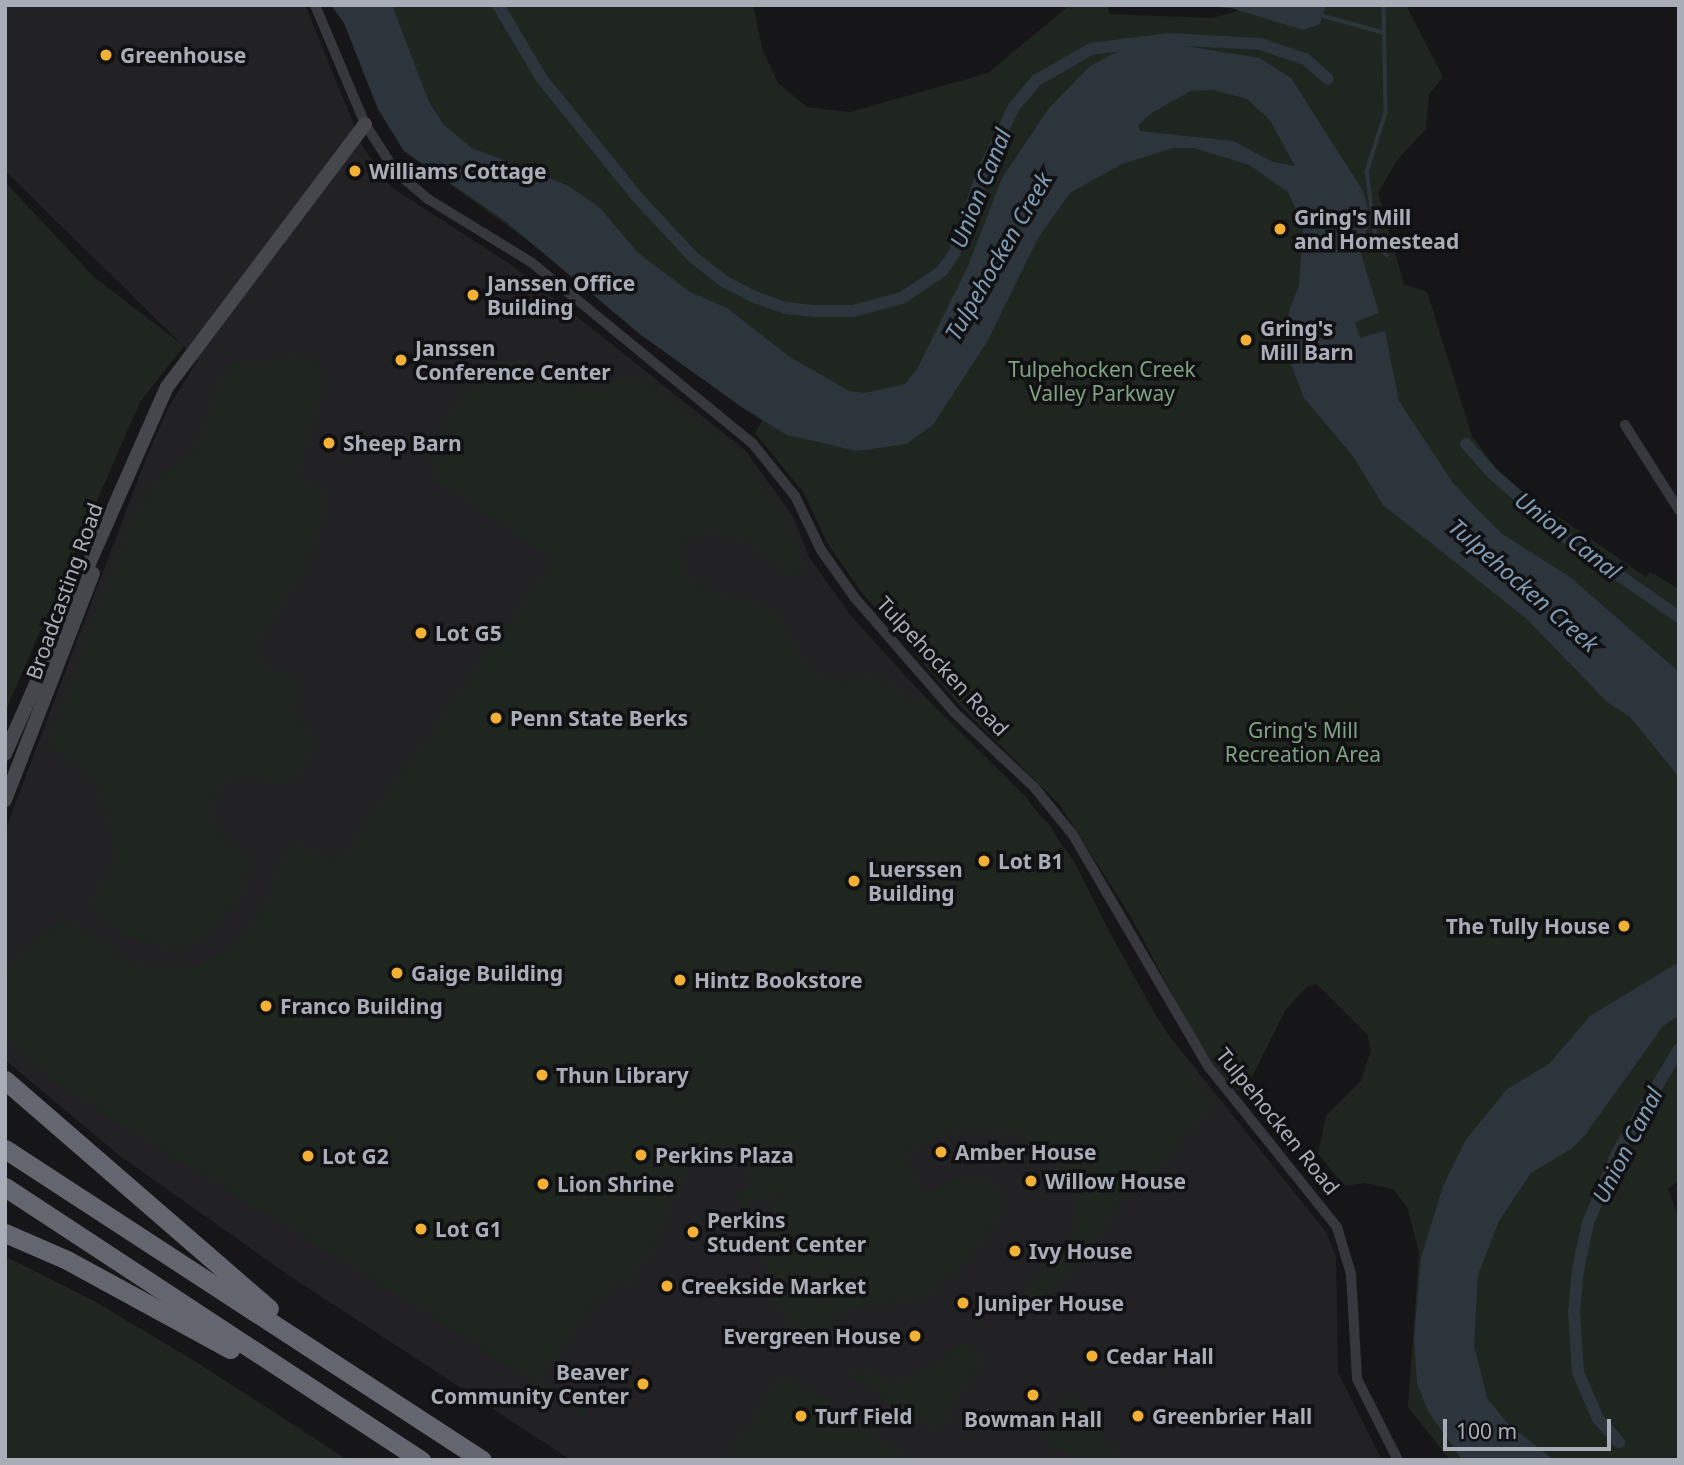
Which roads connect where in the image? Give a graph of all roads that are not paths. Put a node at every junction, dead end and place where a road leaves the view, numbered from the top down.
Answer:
1 (315, 5) edge
2 (365, 124) junction
3 (1625, 425) dead end
4 (144, 435) junction
5 (1679, 510) edge
6 (5, 754) edge
7 (5, 800) edge
8 (5, 1080) edge
9 (5, 1149) edge
10 (5, 1187) edge
11 (5, 1233) edge
12 (364, 1383) junction
13 (404, 1449) junction
14 (421, 1460) edge
15 (482, 1460) edge
16 (1398, 1460) edge

1 - 2 street, Tulpehocken Road
2 - 4 street, Broadcasting Road
2 - 16 street, Tulpehocken Road
3 - 5 street
4 - 6 street, Broadcasting Road
4 - 7 street, Broadcasting Road
8 - 12 highway
9 - 12 highway
10 - 13 highway
11 - 13 highway
12 - 15 highway
13 - 14 highway

